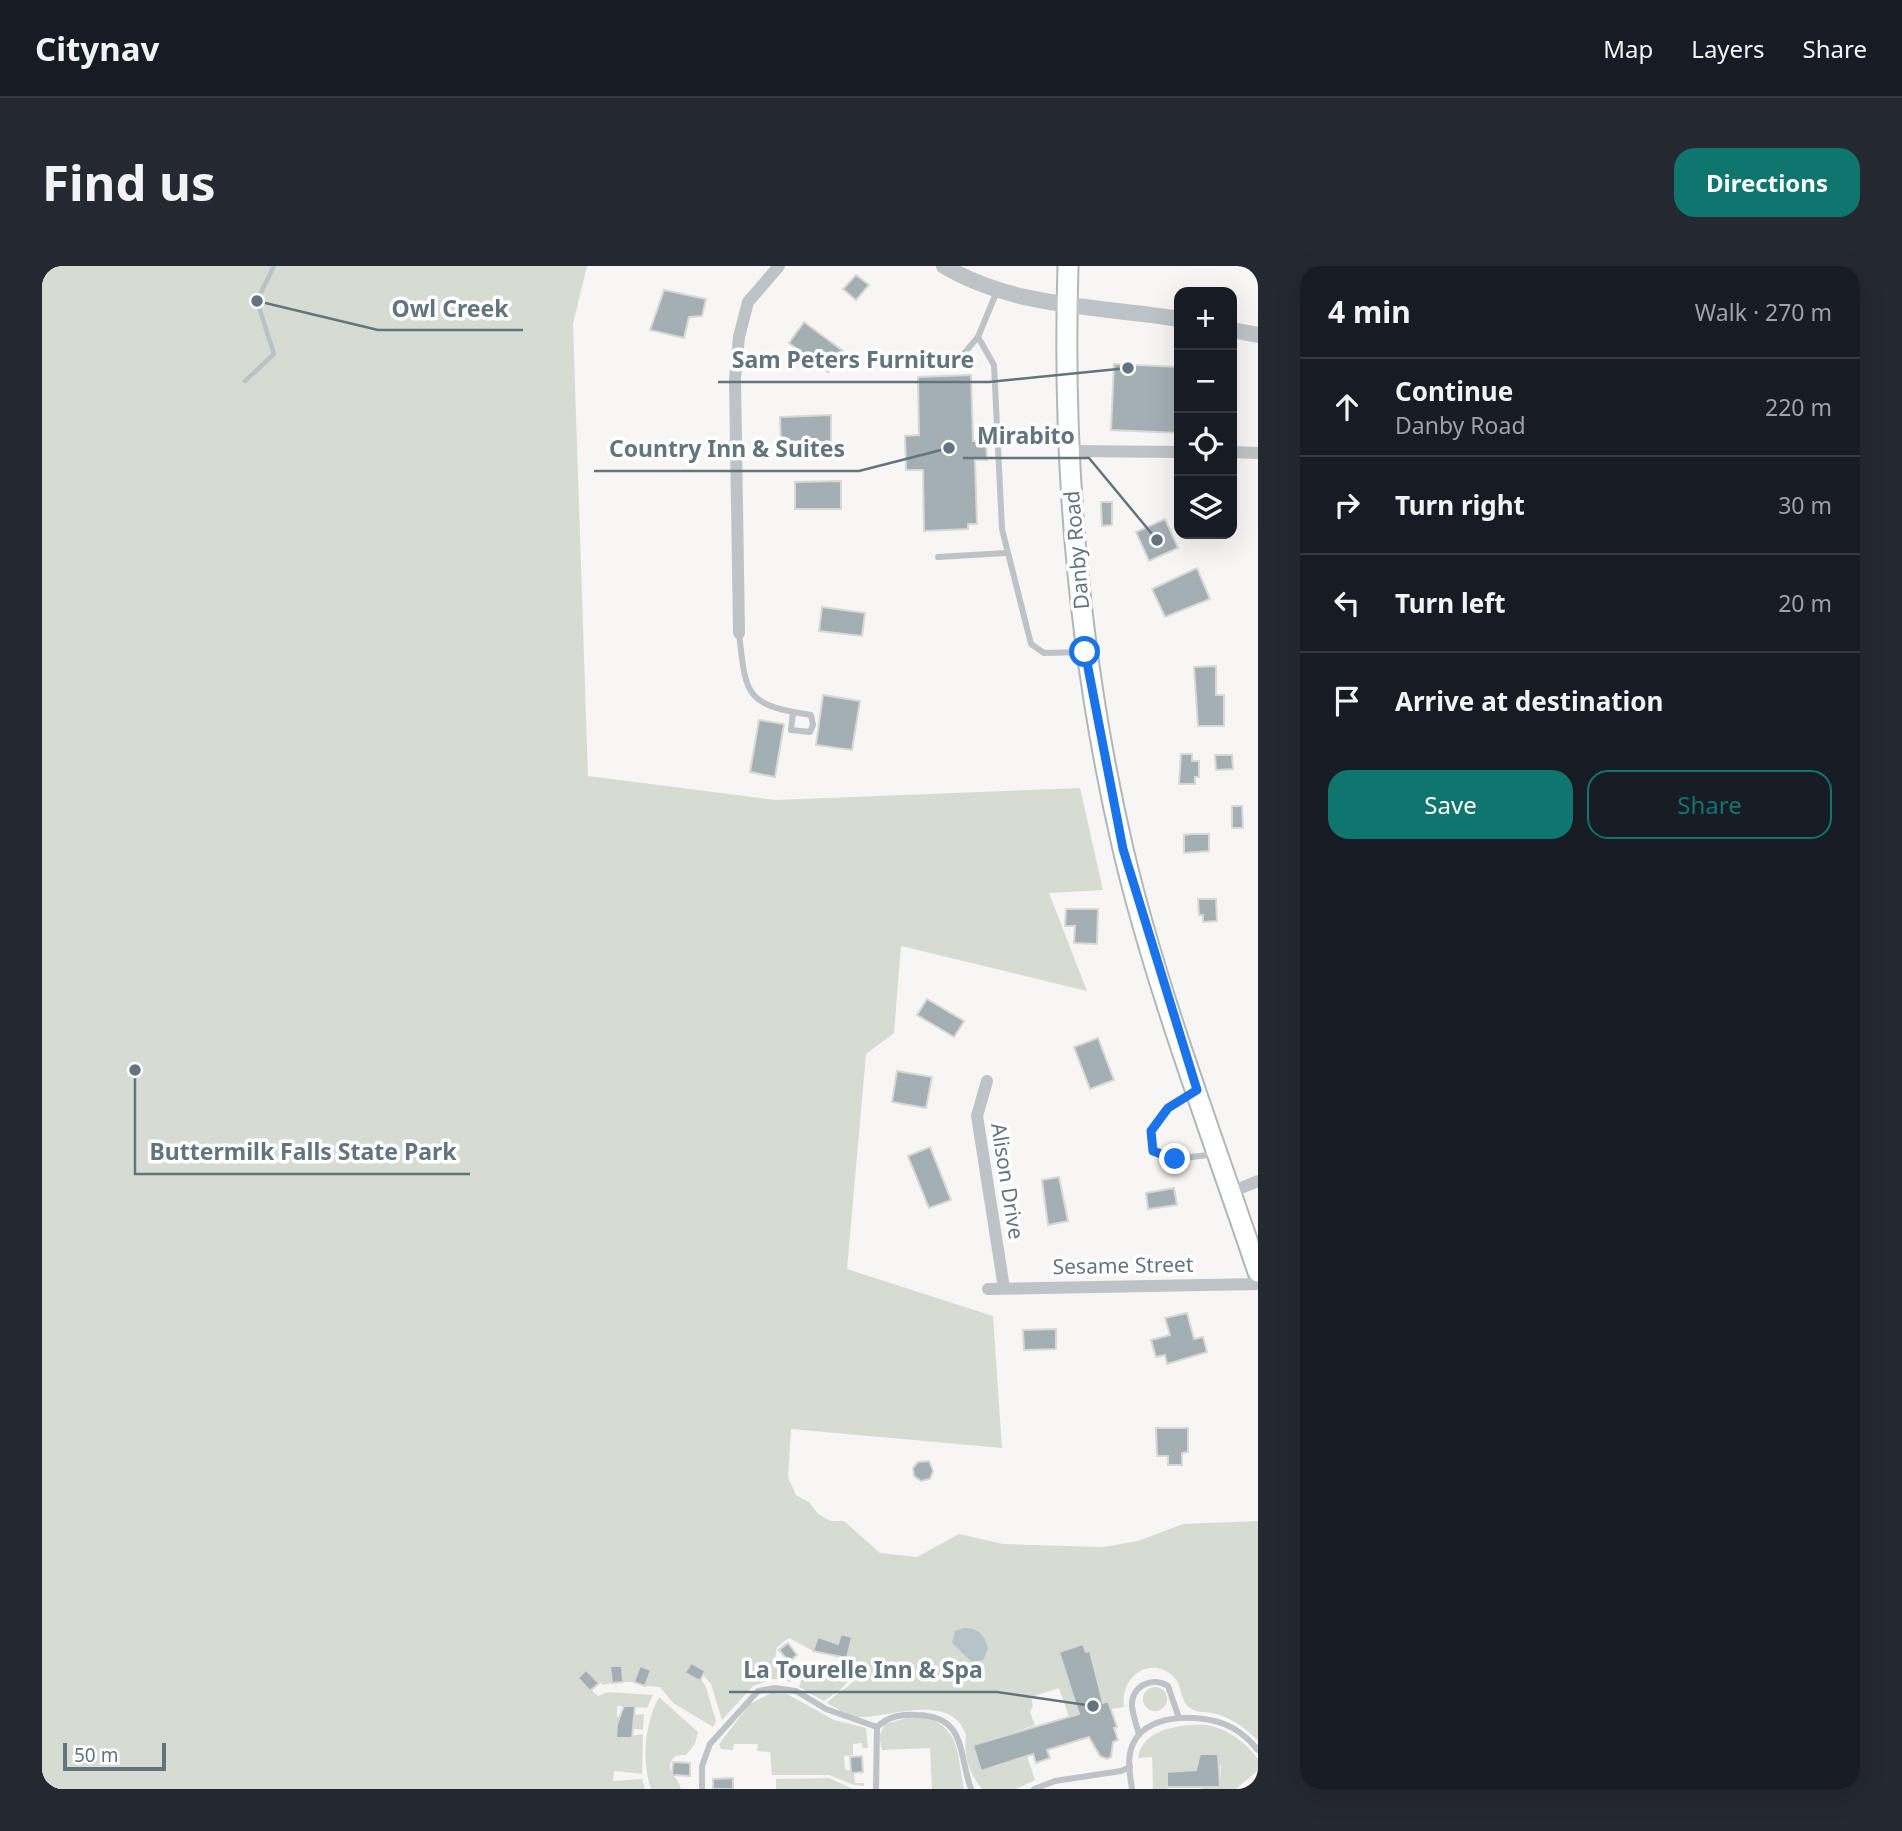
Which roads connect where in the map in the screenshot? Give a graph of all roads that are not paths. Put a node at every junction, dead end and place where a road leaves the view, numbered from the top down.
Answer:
1 (779, 266) edge
2 (944, 266) edge
3 (1068, 266) edge
4 (997, 291) junction
5 (1067, 303) junction
6 (1174, 318) edge
7 (1237, 331) edge
8 (1258, 335) edge
9 (978, 337) junction
10 (961, 357) dead end
11 (1070, 451) junction
12 (1174, 452) edge
13 (1237, 453) edge
14 (1258, 453) edge
15 (1006, 553) junction
16 (938, 557) dead end
17 (739, 633) joint
18 (1085, 652) junction
19 (793, 713) dead end
20 (987, 1081) dead end
21 (1197, 1090) junction
22 (1218, 1153) junction
23 (1258, 1181) edge
24 (1231, 1192) junction
25 (1258, 1272) edge
26 (1258, 1284) edge
27 (1004, 1288) junction
28 (988, 1289) dead end
29 (1179, 1718) junction
30 (877, 1727) junction
31 (1139, 1735) junction
32 (1258, 1750) edge
33 (1130, 1767) junction
34 (1258, 1781) edge
35 (702, 1789) edge
36 (876, 1789) edge
37 (971, 1789) edge
38 (1034, 1789) edge
39 (1132, 1789) edge
40 (1249, 1789) edge

1 - 17 street
2 - 4 street
3 - 5 main road, Danby Road
4 - 5 street
4 - 9 lane
5 - 6 street
5 - 11 main road, Danby Road
7 - 8 street
9 - 10 lane
9 - 15 lane
11 - 12 street
11 - 18 main road, Danby Road
13 - 14 street
15 - 16 lane
15 - 18 lane
17 - 19 lane
18 - 21 main road, Danby Road
20 - 27 street, Alison Drive
21 - 22 main road, Danby Road
21 - 22 lane
22 - 24 main road, Danby Road
23 - 24 street
24 - 25 main road, Danby Road
26 - 27 street, Sesame Street
27 - 28 street, Sesame Street
29 - 31 lane
29 - 31 lane
29 - 32 lane
30 - 35 lane
30 - 36 lane
30 - 37 lane
31 - 33 lane
33 - 38 lane
33 - 39 lane
34 - 40 lane

